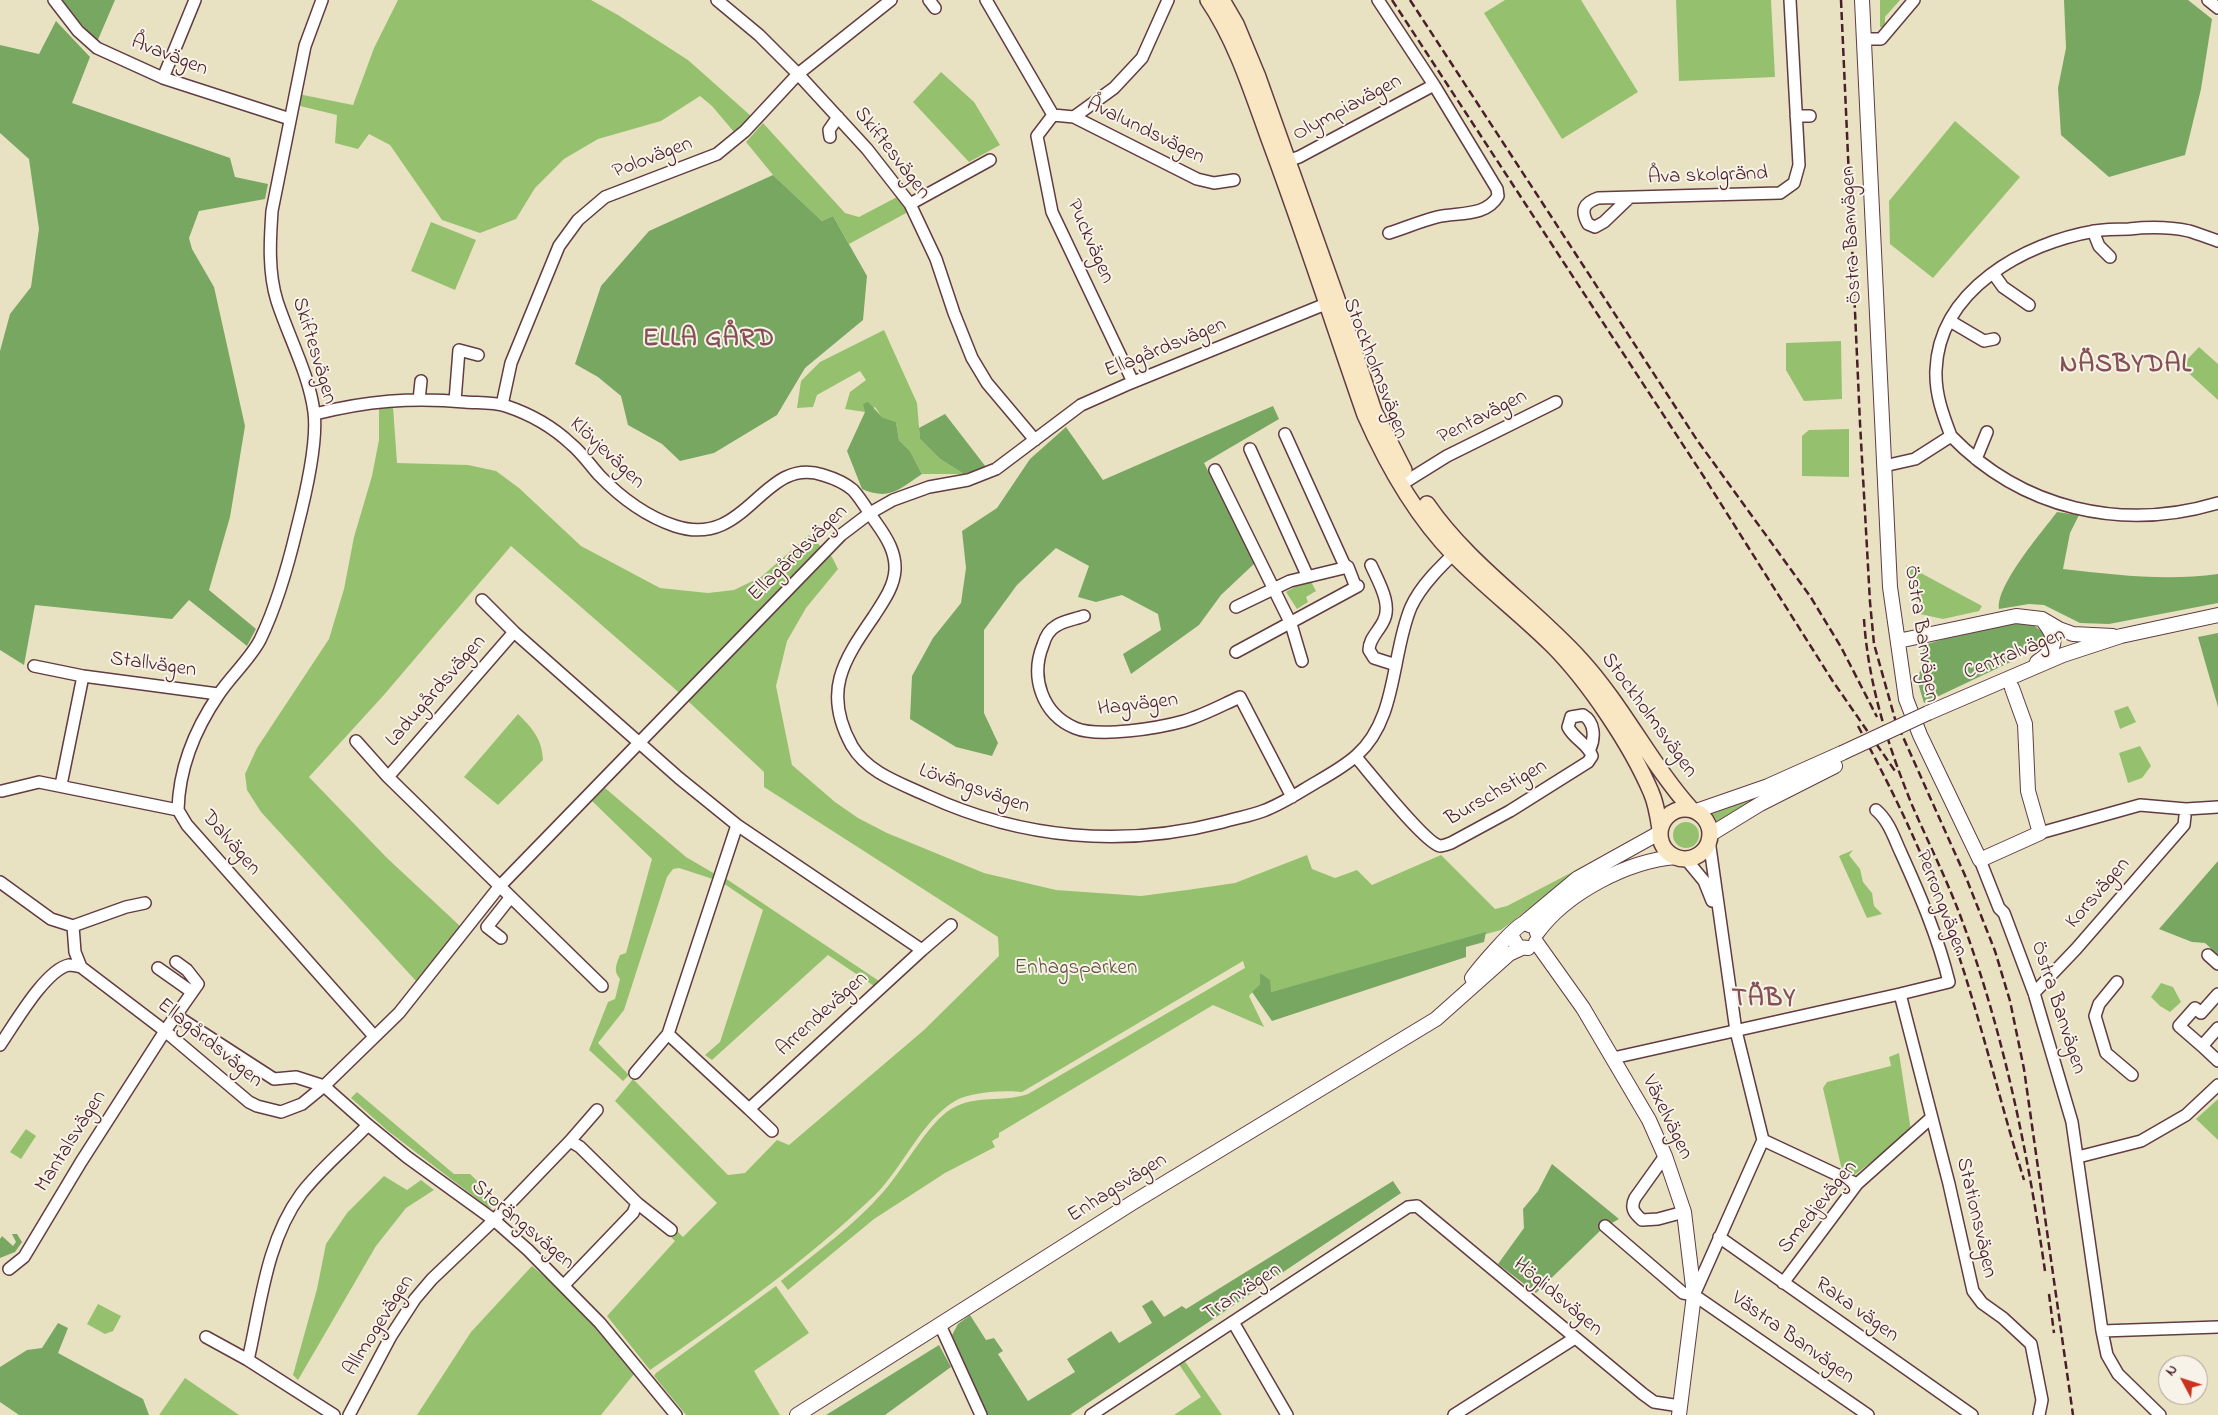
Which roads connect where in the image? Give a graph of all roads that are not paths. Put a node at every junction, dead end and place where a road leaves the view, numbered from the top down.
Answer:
1 (54, 0) edge
2 (195, 0) edge
3 (322, 0) edge
4 (716, 0) edge
5 (891, 0) edge
6 (986, 0) edge
7 (1168, 0) edge
8 (1208, 0) edge
9 (1222, 0) edge
10 (1378, 0) edge
11 (1790, 0) edge
12 (1862, 0) edge
13 (1914, 0) edge
14 (2208, 0) edge
15 (2218, 8) edge
16 (1864, 39) junction
17 (798, 74) junction
18 (163, 78) junction
19 (1434, 85) junction
20 (1053, 115) junction
21 (1796, 116) junction
22 (1810, 116) dead end
23 (838, 117) junction
24 (1074, 117) junction
25 (290, 119) junction
26 (830, 137) dead end
27 (990, 160) dead end
28 (1284, 162) junction
29 (1234, 180) dead end
30 (1628, 199) dead end
31 (910, 204) junction
32 (2093, 231) junction
33 (1388, 233) dead end
34 (2218, 241) edge
35 (2110, 257) dead end
36 (1993, 273) junction
37 (1331, 301) junction
38 (2029, 305) dead end
39 (1950, 321) junction
40 (1994, 339) dead end
41 (478, 355) dead end
42 (421, 381) dead end
43 (1133, 382) junction
44 (419, 400) junction
45 (455, 401) junction
46 (1556, 402) dead end
47 (502, 405) junction
48 (315, 414) junction
49 (1987, 432) dead end
50 (1285, 434) dead end
51 (1951, 436) junction
52 (1035, 440) junction
53 (1250, 449) dead end
54 (1976, 460) junction
55 (1884, 466) junction
56 (1215, 470) dead end
57 (1406, 481) junction
58 (2218, 503) edge
59 (870, 513) junction
60 (1458, 550) junction
61 (1371, 565) dead end
62 (1348, 567) junction
63 (1307, 576) junction
64 (1378, 579) junction
65 (1358, 586) junction
66 (1273, 589) junction
67 (482, 600) dead end
68 (1236, 607) dead end
69 (1084, 616) dead end
70 (2218, 616) edge
71 (2042, 619) junction
72 (2218, 622) edge
73 (1291, 624) junction
74 (514, 632) junction
75 (2121, 636) junction
76 (1898, 641) junction
77 (1236, 652) dead end
78 (1302, 661) dead end
79 (1396, 665) junction
80 (34, 666) dead end
81 (83, 676) junction
82 (2011, 683) junction
83 (218, 694) junction
84 (356, 741) dead end
85 (639, 741) junction
86 (1590, 749) dead end
87 (1356, 756) junction
88 (1843, 757) junction
89 (388, 777) junction
90 (61, 785) junction
91 (2, 791) dead end
92 (1292, 797) junction
93 (2218, 807) edge
94 (178, 810) junction
95 (1693, 810) junction
96 (1876, 810) dead end
97 (2185, 816) dead end
98 (737, 825) junction
99 (1660, 831) junction
100 (2040, 833) junction
101 (1710, 837) junction
102 (1680, 858) junction
103 (1980, 860) junction
104 (0, 882) edge
105 (499, 887) junction
106 (510, 898) junction
107 (145, 903) dead end
108 (1717, 911) junction
109 (1524, 924) junction
110 (951, 925) dead end
111 (73, 926) junction
112 (1511, 935) junction
113 (501, 938) dead end
114 (1530, 943) junction
115 (922, 950) junction
116 (2208, 955) dead end
117 (176, 962) dead end
118 (2218, 964) edge
119 (80, 967) junction
120 (158, 968) dead end
121 (2117, 982) dead end
122 (602, 986) dead end
123 (192, 992) junction
124 (2034, 993) junction
125 (1900, 994) junction
126 (2218, 994) edge
127 (1459, 997) junction
128 (175, 1015) junction
129 (2218, 1028) edge
130 (165, 1031) junction
131 (1736, 1031) junction
132 (668, 1034) junction
133 (374, 1036) junction
134 (0, 1045) edge
135 (2202, 1046) junction
136 (1613, 1058) junction
137 (2218, 1061) edge
138 (635, 1073) dead end
139 (2132, 1074) dead end
140 (2218, 1085) edge
141 (324, 1086) junction
142 (748, 1109) junction
143 (597, 1110) dead end
144 (1931, 1118) junction
145 (368, 1126) junction
146 (772, 1131) dead end
147 (1764, 1140) junction
148 (570, 1141) junction
149 (1665, 1156) junction
150 (2078, 1157) junction
151 (1857, 1184) junction
152 (637, 1203) junction
153 (1417, 1206) joint
154 (1684, 1212) junction
155 (494, 1220) junction
156 (1605, 1226) dead end
157 (671, 1230) dead end
158 (1719, 1237) junction
159 (9, 1269) dead end
160 (1783, 1283) junction
161 (564, 1285) junction
162 (1694, 1295) junction
163 (1233, 1322) junction
164 (940, 1325) junction
165 (2218, 1327) edge
166 (2102, 1331) junction
167 (206, 1337) dead end
168 (1575, 1338) junction
169 (248, 1360) junction
170 (1679, 1411) edge
171 (334, 1415) edge
172 (349, 1415) edge
173 (676, 1415) edge
174 (797, 1415) edge
175 (981, 1415) edge
176 (1091, 1415) edge
177 (1287, 1415) edge
178 (1454, 1415) edge
179 (1868, 1415) edge
180 (1972, 1415) edge
181 (2039, 1415) edge
182 (2160, 1415) edge

1 - 18 street, Åvavägen
2 - 18 street
3 - 25 street, Skiftesvägen
4 - 17 street, Skiftesvägen
5 - 17 street, Polovägen
6 - 20 street, Åvalundsvägen
7 - 24 street
8 - 28 main road, Stockholmsvägen
9 - 28 main road, Stockholmsvägen
10 - 19 street, Olympiavägen
11 - 21 street
12 - 16 street, Östra Banvägen
13 - 16 street
14 - 15 street
16 - 55 street, Östra Banvägen
17 - 23 street, Skiftesvägen
17 - 47 street, Polovägen
18 - 25 street, Åvavägen
19 - 28 street, Olympiavägen
19 - 33 street, Olympiavägen
20 - 24 street, Åvalundsvägen
20 - 43 street, Puckvägen
21 - 22 street
21 - 30 street, Åva skolgränd
23 - 26 street
23 - 31 street, Skiftesvägen
24 - 29 street, Åvalundsvägen
25 - 48 street, Skiftesvägen
27 - 31 street
28 - 37 main road, Stockholmsvägen
31 - 52 street, Skiftesvägen
32 - 34 street
32 - 35 street
32 - 36 street
36 - 38 street
36 - 39 street
37 - 43 street, Ellagårdsvägen
37 - 57 main road, Stockholmsvägen
39 - 40 street
39 - 51 street
41 - 45 street
42 - 44 street
43 - 52 street, Ellagårdsvägen
44 - 45 street, Klövjevägen
44 - 48 street, Klövjevägen
45 - 47 street, Klövjevägen
46 - 57 street, Pentavägen
47 - 59 street, Klövjevägen
48 - 83 street, Skiftesvägen
49 - 54 street
50 - 62 street
51 - 54 street
51 - 55 street
52 - 59 street, Ellagårdsvägen
53 - 63 street
54 - 58 street
55 - 76 street, Östra Banvägen
56 - 66 street
57 - 60 main road, Stockholmsvägen
59 - 85 street, Ellagårdsvägen
59 - 92 street, Lövängsvägen
60 - 79 street, Lövängsvägen
60 - 95 main road, Stockholmsvägen
60 - 99 main road, Stockholmsvägen
61 - 64 street
62 - 63 street
62 - 65 street
63 - 66 street
64 - 65 street
64 - 79 street
65 - 73 street
66 - 68 street
66 - 73 street
67 - 74 street, Ladugårdsvägen
69 - 92 street, Hagvägen
70 - 75 street, Centralvägen
71 - 75 street
71 - 76 street
71 - 82 street
72 - 82 street, Centralvägen
73 - 77 street
73 - 78 street
74 - 85 street, Ladugårdsvägen
74 - 89 street, Ladugårdsvägen
75 - 82 street, Centralvägen
76 - 103 street, Östra Banvägen
79 - 87 street, Lövängsvägen
80 - 81 street, Stallvägen
81 - 83 street, Stallvägen
81 - 90 street, Stallvägen
82 - 88 street, Centralvägen, bridge
82 - 100 street
83 - 94 street, Skiftesvägen
84 - 89 street, Ladugårdsvägen
85 - 98 street
85 - 105 street, Ellagårdsvägen
86 - 87 street, Burschstigen
87 - 92 street, Lövängsvägen
88 - 95 street, Centralvägen
88 - 101 street, Centralvägen
89 - 105 street, Ladugårdsvägen
90 - 91 street, Dalvägen
90 - 94 street, Dalvägen
93 - 100 street
94 - 133 street, Dalvägen
95 - 99 main road
95 - 101 main road
96 - 125 street, Perrongvägen
97 - 124 street, Korsvägen
98 - 115 street
98 - 132 street
99 - 102 main road
99 - 109 street
100 - 103 street
101 - 102 main road
101 - 108 street
102 - 108 street
102 - 114 street, Enhagsvägen
103 - 124 street, Östra Banvägen
104 - 111 street
105 - 106 street
105 - 133 street, Ellagårdsvägen
106 - 113 street
106 - 122 street
107 - 111 street
108 - 131 street
109 - 112 street
109 - 114 street
110 - 115 street, Arrendevägen
111 - 119 street
112 - 114 street
112 - 127 street, Enhagsvägen
114 - 127 street, Enhagsvägen
114 - 136 street, Växelvägen
115 - 142 street, Arrendevägen
116 - 118 street
117 - 123 street
119 - 130 street, Ellagårdsvägen
119 - 134 street
120 - 123 street
121 - 139 street
123 - 128 street, Mantalsvägen
124 - 150 street, Östra Banvägen
125 - 131 street
125 - 144 street, Stationsvägen
126 - 135 street
127 - 164 street, Enhagsvägen
128 - 130 street, Mantalsvägen
128 - 141 street
129 - 135 street
130 - 141 street, Ellagårdsvägen
130 - 159 street, Mantalsvägen
131 - 136 street
131 - 147 street
132 - 138 street
132 - 142 street
133 - 141 street, Ellagårdsvägen
135 - 137 street
136 - 149 street, Växelvägen
140 - 150 street
141 - 145 street, Storängsvägen
142 - 146 street
143 - 148 street, Allmogevägen
144 - 151 street, Smedjevägen
144 - 181 street, Stationsvägen
145 - 155 street, Storängsvägen
145 - 169 street
147 - 151 street
147 - 158 street
148 - 152 street
148 - 155 street, Allmogevägen
149 - 154 street, Växelvägen
149 - 154 street
150 - 166 street, Östra Banvägen
151 - 160 street, Smedjevägen
152 - 157 street
152 - 161 street
153 - 163 street, Tranvägen
153 - 168 street, Höglidsvägen
154 - 162 street, Växelvägen
155 - 161 street, Storängsvägen
155 - 172 street, Allmogevägen
156 - 162 street, Västra Banvägen
158 - 160 street, Raka vägen
158 - 162 street
160 - 180 street, Raka vägen
161 - 173 street, Storängsvägen
162 - 170 street, Växelvägen
162 - 179 street, Västra Banvägen
163 - 176 street, Tranvägen
163 - 177 street
164 - 174 street, Enhagsvägen
164 - 175 street
165 - 166 street
166 - 182 street, Östra Banvägen
167 - 169 street
168 - 170 street, Höglidsvägen
168 - 178 street
169 - 171 street

